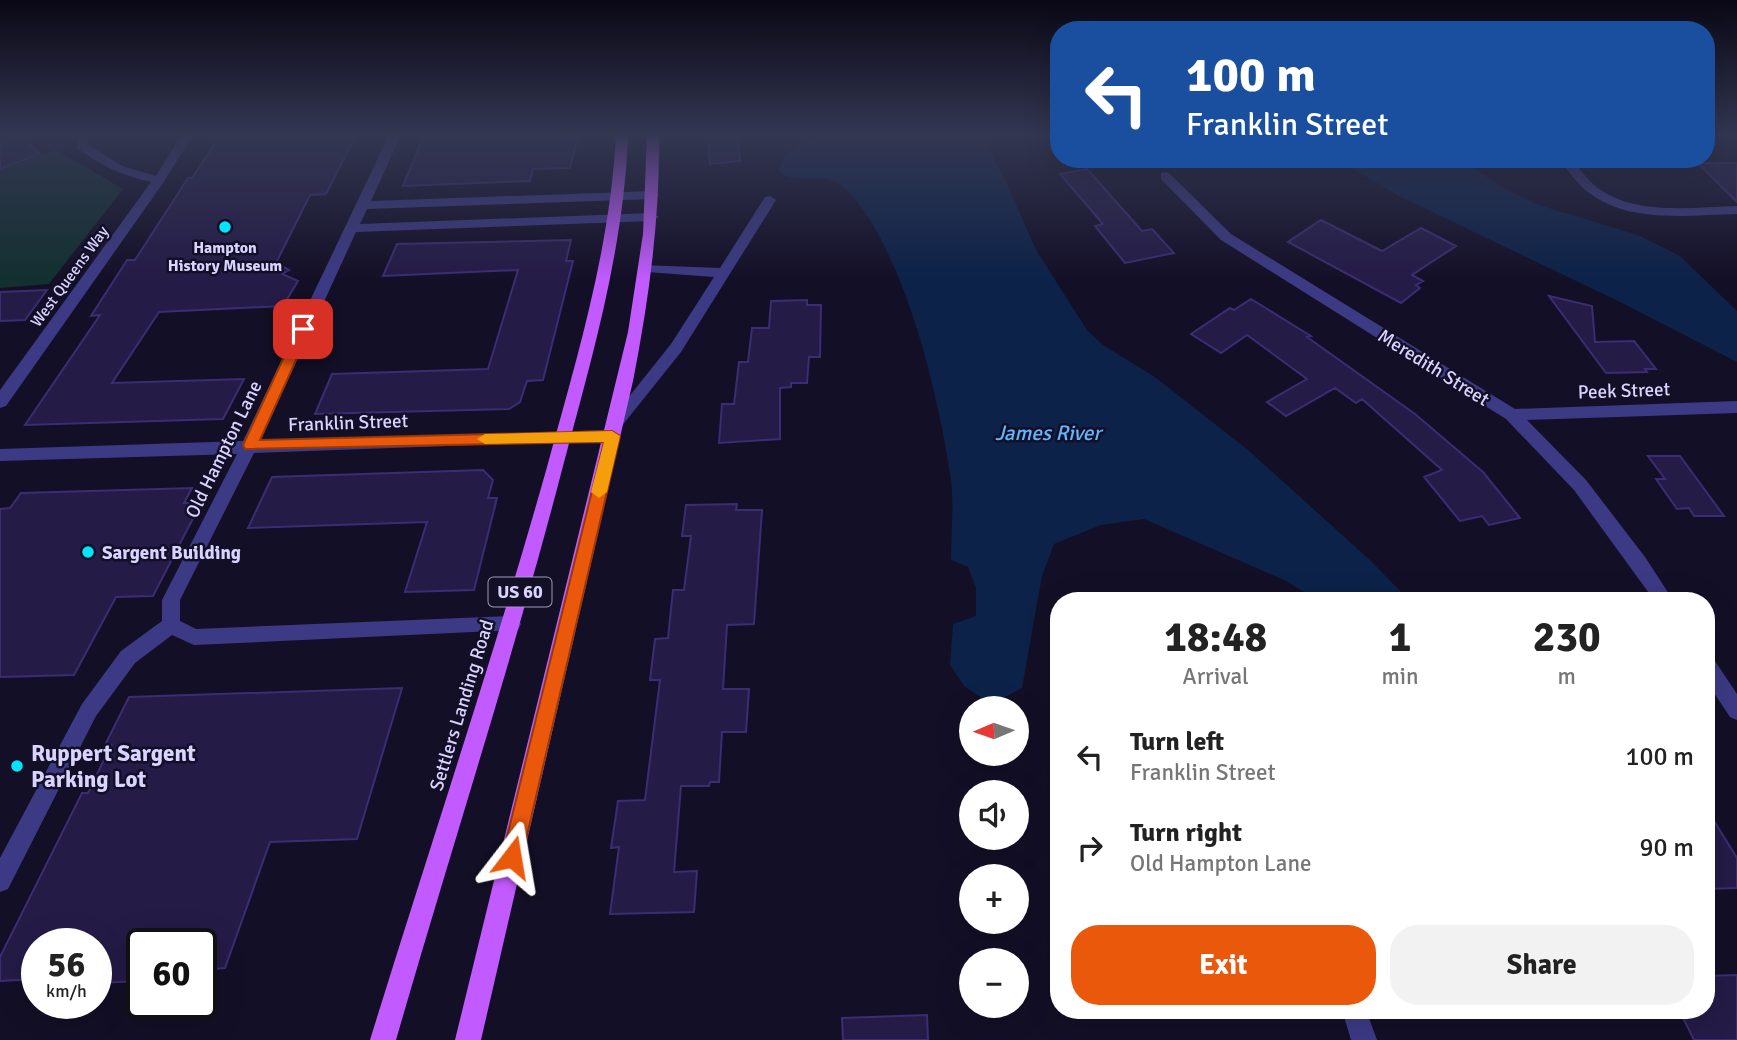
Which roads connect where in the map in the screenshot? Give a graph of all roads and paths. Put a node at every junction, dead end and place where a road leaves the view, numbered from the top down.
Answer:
1 (156, 184) edge
2 (372, 184) edge
3 (619, 184) edge
4 (653, 184) edge
5 (1173, 184) edge
6 (1587, 184) edge
7 (653, 195) junction
8 (618, 196) junction
9 (553, 198) junction
10 (770, 200) dead end
11 (362, 205) junction
12 (1737, 210) edge
13 (652, 217) junction
14 (615, 218) junction
15 (545, 220) junction
16 (351, 228) junction
17 (647, 268) junction
18 (725, 273) junction
19 (0, 402) edge
20 (1737, 407) edge
21 (1512, 415) junction
22 (613, 432) junction
23 (563, 437) junction
24 (250, 445) junction
25 (0, 455) edge
26 (1659, 592) edge
27 (511, 624) junction
28 (171, 625) junction
29 (1715, 678) edge
30 (1737, 711) edge
31 (0, 881) edge
32 (1357, 1019) edge
33 (383, 1040) edge
34 (468, 1040) edge
35 (1364, 1040) edge

1 - 19 street, West Queens Way
2 - 11 street, Old Hampton Lane
3 - 8 main road, Settlers Landing Road / US 60
4 - 7 main road, US 60
5 - 21 street, Meredith Street
6 - 12 street
7 - 8 street
7 - 13 main road, US 60
8 - 9 street
8 - 14 main road, Settlers Landing Road / US 60
9 - 11 street
9 - 15 street
10 - 18 street
11 - 16 street, Old Hampton Lane
13 - 14 street
13 - 17 main road, US 60
14 - 15 street
14 - 23 main road, Settlers Landing Road / US 60
15 - 16 street
16 - 24 street, Old Hampton Lane
17 - 18 street
17 - 22 main road, US 60
18 - 22 street
20 - 21 street, Peek Street
21 - 26 street, Meredith Street
22 - 23 street, Franklin Street
22 - 34 main road, US 60
23 - 24 street, Franklin Street
23 - 27 main road, Settlers Landing Road / US 60
24 - 25 street, Franklin Street
24 - 28 street, Old Hampton Lane
27 - 28 street
27 - 33 main road, Settlers Landing Road / US 60
28 - 31 street
29 - 30 street
32 - 35 street

